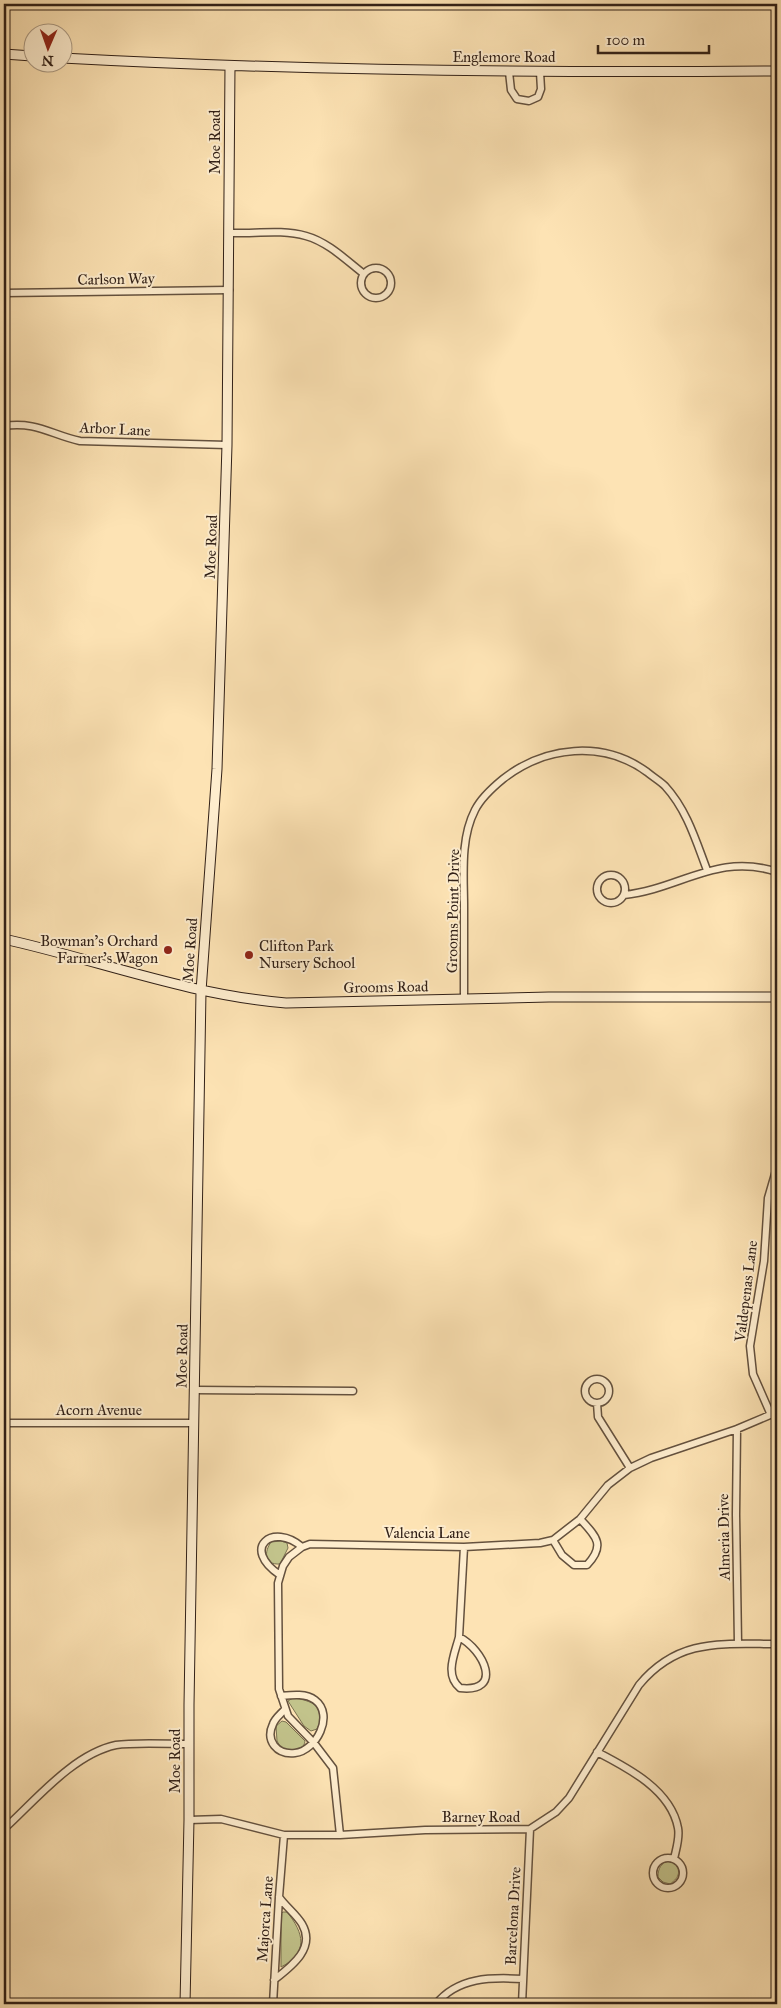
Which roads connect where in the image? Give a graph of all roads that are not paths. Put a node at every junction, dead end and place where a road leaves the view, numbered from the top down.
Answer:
1 (4, 54) edge
2 (22, 55) edge
3 (72, 58) edge
4 (230, 66) junction
5 (777, 71) edge
6 (509, 72) junction
7 (540, 72) junction
8 (229, 233) junction
9 (364, 274) junction
10 (229, 290) junction
11 (4, 293) edge
12 (4, 426) edge
13 (227, 445) junction
14 (707, 870) junction
15 (777, 872) edge
16 (624, 895) junction
17 (4, 939) edge
18 (200, 992) junction
19 (777, 997) edge
20 (464, 998) junction
21 (777, 1167) edge
22 (195, 1390) junction
23 (353, 1391) dead end
24 (597, 1403) dead end
25 (774, 1414) edge
26 (4, 1423) edge
27 (194, 1423) junction
28 (737, 1429) junction
29 (630, 1468) junction
30 (580, 1519) junction
31 (553, 1540) junction
32 (464, 1546) junction
33 (302, 1547) junction
34 (280, 1575) junction
35 (460, 1637) junction
36 (738, 1644) junction
37 (777, 1644) edge
38 (281, 1696) junction
39 (285, 1709) junction
40 (314, 1743) junction
41 (189, 1744) junction
42 (597, 1752) junction
43 (189, 1820) junction
44 (530, 1829) junction
45 (4, 1831) edge
46 (284, 1835) junction
47 (340, 1835) junction
48 (4, 1845) edge
49 (674, 1859) junction
50 (279, 1897) junction
51 (523, 1979) junction
52 (274, 1980) junction
53 (184, 2004) edge
54 (274, 2004) edge
55 (436, 2004) edge
56 (522, 2004) edge

1 - 2 street
3 - 4 street
4 - 6 street, Englemore Road
4 - 8 street, Moe Road
5 - 7 street, Englemore Road
6 - 7 street, Englemore Road
6 - 7 street
8 - 9 street
8 - 10 street, Moe Road
9 - 9 street
10 - 11 street, Carlson Way
10 - 13 street, Moe Road
12 - 13 street, Arbor Lane
13 - 18 street, Moe Road
14 - 15 street
14 - 16 street
14 - 20 street, Grooms Point Drive
16 - 16 street
17 - 18 street, Grooms Road
18 - 20 street, Grooms Road
18 - 22 street, Moe Road
19 - 20 street, Grooms Road
21 - 25 street, Valdepenas Lane
22 - 23 street
22 - 27 street, Moe Road
24 - 29 street
25 - 28 street
26 - 27 street, Acorn Avenue
27 - 41 street, Moe Road
28 - 29 street
28 - 36 street, Almeria Drive
29 - 30 street
30 - 31 street
30 - 31 street
31 - 32 street, Valencia Lane
32 - 33 street, Valencia Lane
32 - 35 street
33 - 34 street
33 - 34 street
34 - 38 street
35 - 35 street
36 - 37 street, Barney Road
36 - 42 street, Barney Road
38 - 39 street
38 - 40 street
39 - 40 street
39 - 40 street
40 - 47 street
41 - 43 street, Moe Road
41 - 45 street
42 - 44 street, Barney Road
42 - 49 street
43 - 46 street, Barney Road
43 - 53 street, Moe Road
44 - 47 street, Barney Road
44 - 51 street, Barcelona Drive
45 - 48 street
46 - 47 street, Barney Road
46 - 50 street, Majorca Lane
49 - 49 street
50 - 52 street, Majorca Lane
50 - 52 street
51 - 55 street
51 - 56 street, Barcelona Drive
52 - 54 street, Majorca Lane

